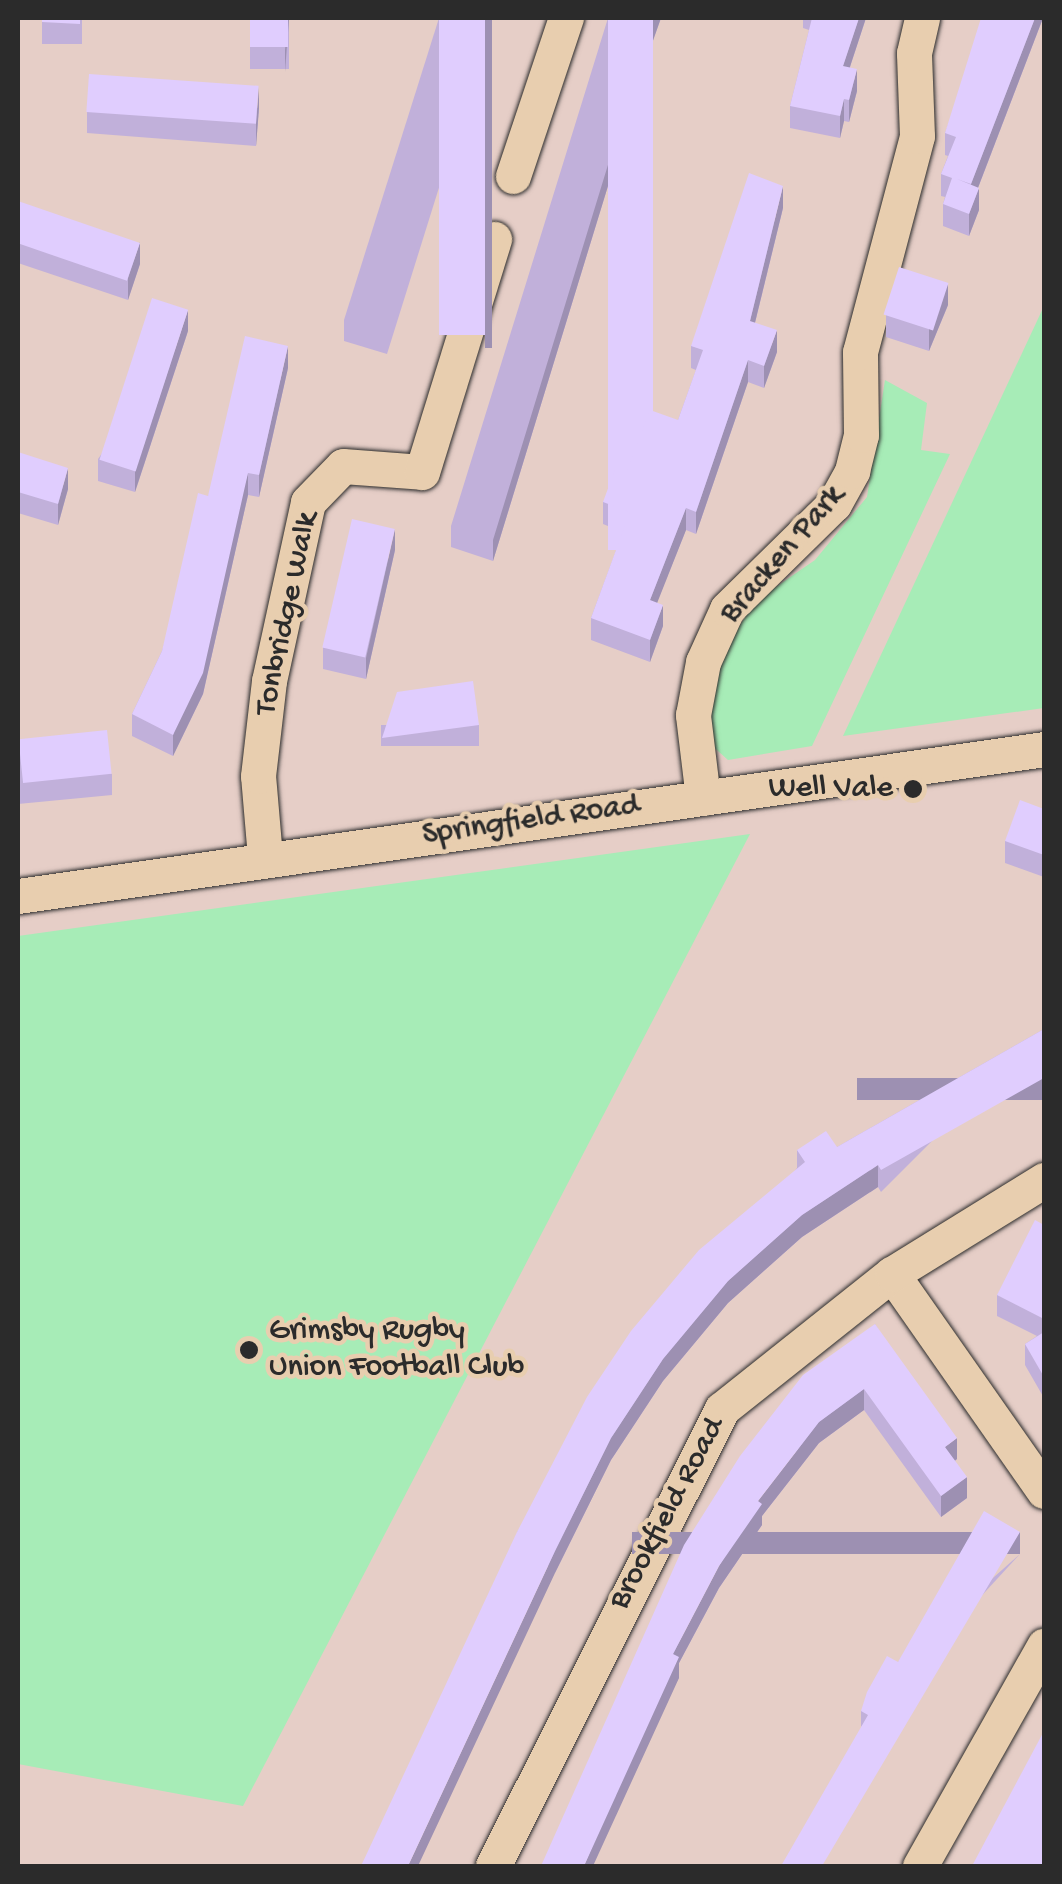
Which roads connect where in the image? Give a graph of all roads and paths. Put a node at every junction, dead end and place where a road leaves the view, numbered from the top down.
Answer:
1 (566, 18) edge
2 (922, 18) edge
3 (513, 176) dead end
4 (494, 239) dead end
5 (1044, 749) edge
6 (703, 798) junction
7 (264, 857) junction
8 (18, 896) edge
9 (1044, 1180) edge
10 (892, 1274) junction
11 (1044, 1490) edge
12 (1044, 1646) edge
13 (492, 1866) edge
14 (920, 1866) edge

1 - 3 street
2 - 6 street, Bracken Park
4 - 7 street, Tonbridge Walk
5 - 6 street, Springfield Road
6 - 7 street, Springfield Road
7 - 8 street, Springfield Road
9 - 10 street, Brookfield Road
10 - 11 street
10 - 13 street, Brookfield Road
12 - 14 street

